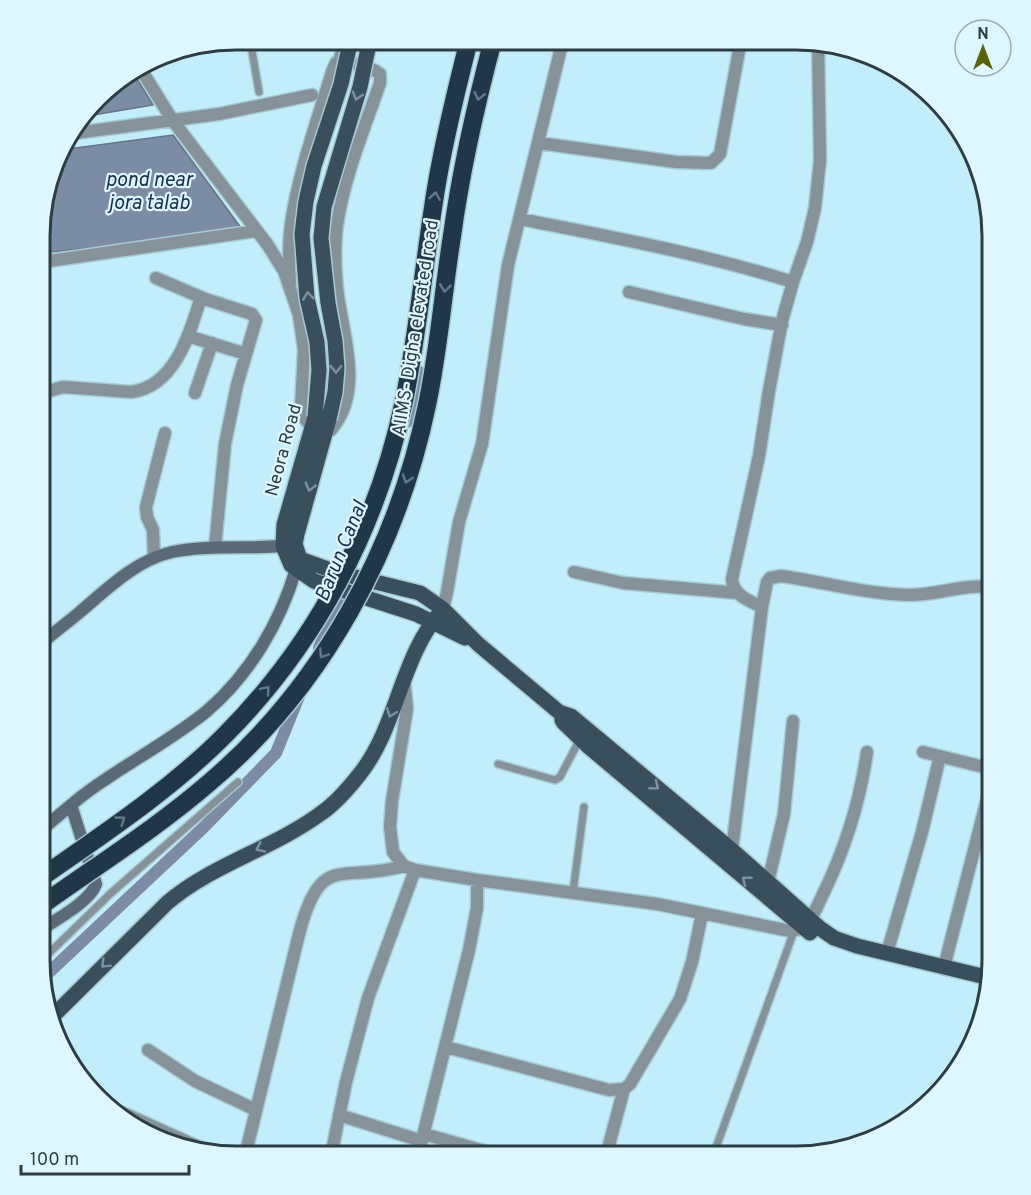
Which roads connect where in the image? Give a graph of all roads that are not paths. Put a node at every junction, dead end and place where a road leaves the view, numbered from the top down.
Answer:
1 (252, 50) edge
2 (340, 50) edge
3 (349, 50) edge
4 (368, 50) edge
5 (467, 50) edge
6 (491, 50) edge
7 (561, 50) edge
8 (739, 50) edge
9 (818, 51) edge
10 (336, 63) junction
11 (144, 74) edge
12 (259, 92) dead end
13 (312, 95) dead end
14 (173, 121) junction
15 (81, 132) edge
16 (539, 143) junction
17 (520, 219) junction
18 (256, 231) junction
19 (50, 261) edge
20 (156, 278) dead end
21 (793, 282) junction
22 (290, 284) junction
23 (628, 292) dead end
24 (201, 297) junction
25 (782, 325) junction
26 (188, 336) junction
27 (212, 343) junction
28 (246, 354) junction
29 (50, 391) edge
30 (195, 393) dead end
31 (320, 424) junction
32 (165, 433) dead end
33 (289, 545) junction
34 (215, 547) junction
35 (154, 558) junction
36 (296, 569) junction
37 (574, 572) dead end
38 (335, 579) junction
39 (982, 586) edge
40 (738, 593) junction
41 (762, 607) junction
42 (443, 609) junction
43 (432, 621) junction
44 (50, 636) edge
45 (478, 644) junction
46 (404, 677) junction
47 (560, 712) junction
48 (793, 721) dead end
49 (580, 739) junction
50 (867, 752) dead end
51 (923, 752) dead end
52 (940, 756) junction
53 (498, 764) dead end
54 (981, 767) edge
55 (238, 782) dead end
56 (71, 805) junction
57 (584, 807) dead end
58 (981, 822) edge
59 (50, 823) edge
60 (732, 850) junction
61 (410, 868) junction
62 (50, 871) edge
63 (477, 880) junction
64 (768, 882) junction
65 (573, 892) junction
66 (50, 899) edge
67 (702, 914) junction
68 (50, 923) edge
69 (802, 926) junction
70 (50, 952) edge
71 (887, 953) junction
72 (944, 967) junction
73 (980, 976) edge
74 (979, 985) edge
75 (58, 1011) edge
76 (446, 1047) junction
77 (148, 1050) dead end
78 (624, 1089) junction
79 (256, 1110) junction
80 (339, 1115) junction
81 (423, 1138) junction
82 (248, 1145) edge
83 (333, 1145) edge
84 (421, 1145) edge
85 (454, 1145) edge
86 (609, 1145) edge
87 (717, 1145) edge

1 - 12 lane
2 - 10 lane
31 -> 3 main road, Neora Road, bridge
4 -> 31 main road, Neora Road, bridge
62 -> 5 highway, AIIMS- Digha elevated road, bridge
6 -> 66 highway, AIIMS- Digha elevated road, bridge
7 - 16 street
8 - 16 street
9 - 21 street
10 - 22 street
10 - 31 street
11 - 14 street
13 - 14 street
14 - 15 street
14 - 18 street
16 - 17 street
17 - 21 street
17 - 42 street
18 - 19 street
18 - 22 street
20 - 24 street
21 - 25 street
22 - 31 street
23 - 25 street
24 - 26 street
24 - 28 street
25 - 40 street
26 - 27 street
26 - 29 street
27 - 28 street
27 - 30 street
28 - 34 street
31 - 33 main road
32 - 35 street
33 - 34 street
33 - 36 main road
33 - 38 main road
34 - 35 street
35 - 44 street
36 - 38 main road
36 - 56 street
37 - 40 street
38 - 42 main road, bridge
38 - 43 main road, bridge
39 - 41 street
40 - 41 street
41 - 60 street
42 - 43 main road
42 - 45 main road
43 - 45 main road
43 - 46 main road
45 - 47 main road
46 - 61 street
46 -> 75 main road
47 - 49 main road
47 -> 60 main road
48 - 64 street
49 - 53 lane
69 -> 49 main road
50 - 69 street
51 - 52 street
52 - 54 street
52 - 71 street
55 - 70 lane
56 - 59 street
56 - 68 street
57 - 65 lane
58 - 72 street
60 - 64 main road
61 - 63 street
61 - 79 street
61 - 80 street
63 - 65 street
63 - 76 street
64 - 69 main road
65 - 67 street
67 - 69 street
67 - 78 street
69 - 71 main road
69 - 74 main road
69 - 87 lane
71 - 72 main road
72 - 73 main road
76 - 78 street
76 - 81 street
77 - 79 street
78 - 86 street
79 - 82 street
80 - 81 street
80 - 83 street
81 - 84 street
81 - 85 street

